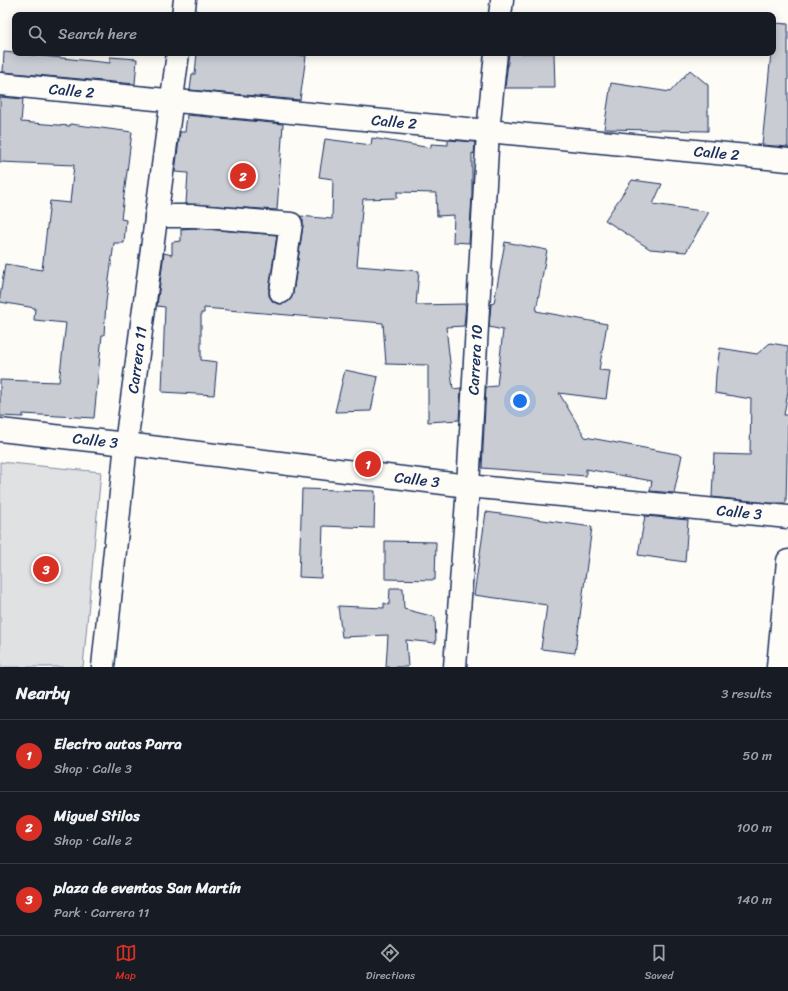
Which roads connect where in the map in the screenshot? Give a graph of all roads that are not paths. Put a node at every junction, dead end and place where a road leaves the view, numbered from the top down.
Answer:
1 (185, 0) edge
2 (502, 0) edge
3 (183, 12) edge
4 (500, 12) edge
5 (178, 56) edge
6 (496, 56) edge
7 (0, 84) edge
8 (172, 100) junction
9 (488, 131) junction
10 (788, 160) edge
11 (156, 216) junction
12 (281, 292) dead end
13 (0, 430) edge
14 (126, 444) junction
15 (468, 486) junction
16 (788, 517) edge
17 (788, 560) edge
18 (103, 667) edge
19 (455, 667) edge
20 (778, 667) edge

1 - 3 street
2 - 4 street
5 - 8 street, Carrera 11
6 - 9 street, Carrera 10
7 - 8 street, Calle 2
8 - 9 street, Calle 2
8 - 11 street, Carrera 11
9 - 10 street, Calle 2
9 - 15 street, Carrera 10
11 - 12 street
11 - 14 street, Carrera 11
13 - 14 street, Calle 3
14 - 15 street, Calle 3
14 - 18 street, Carrera 11
15 - 16 street, Calle 3
15 - 19 street, Carrera 10
17 - 20 street

